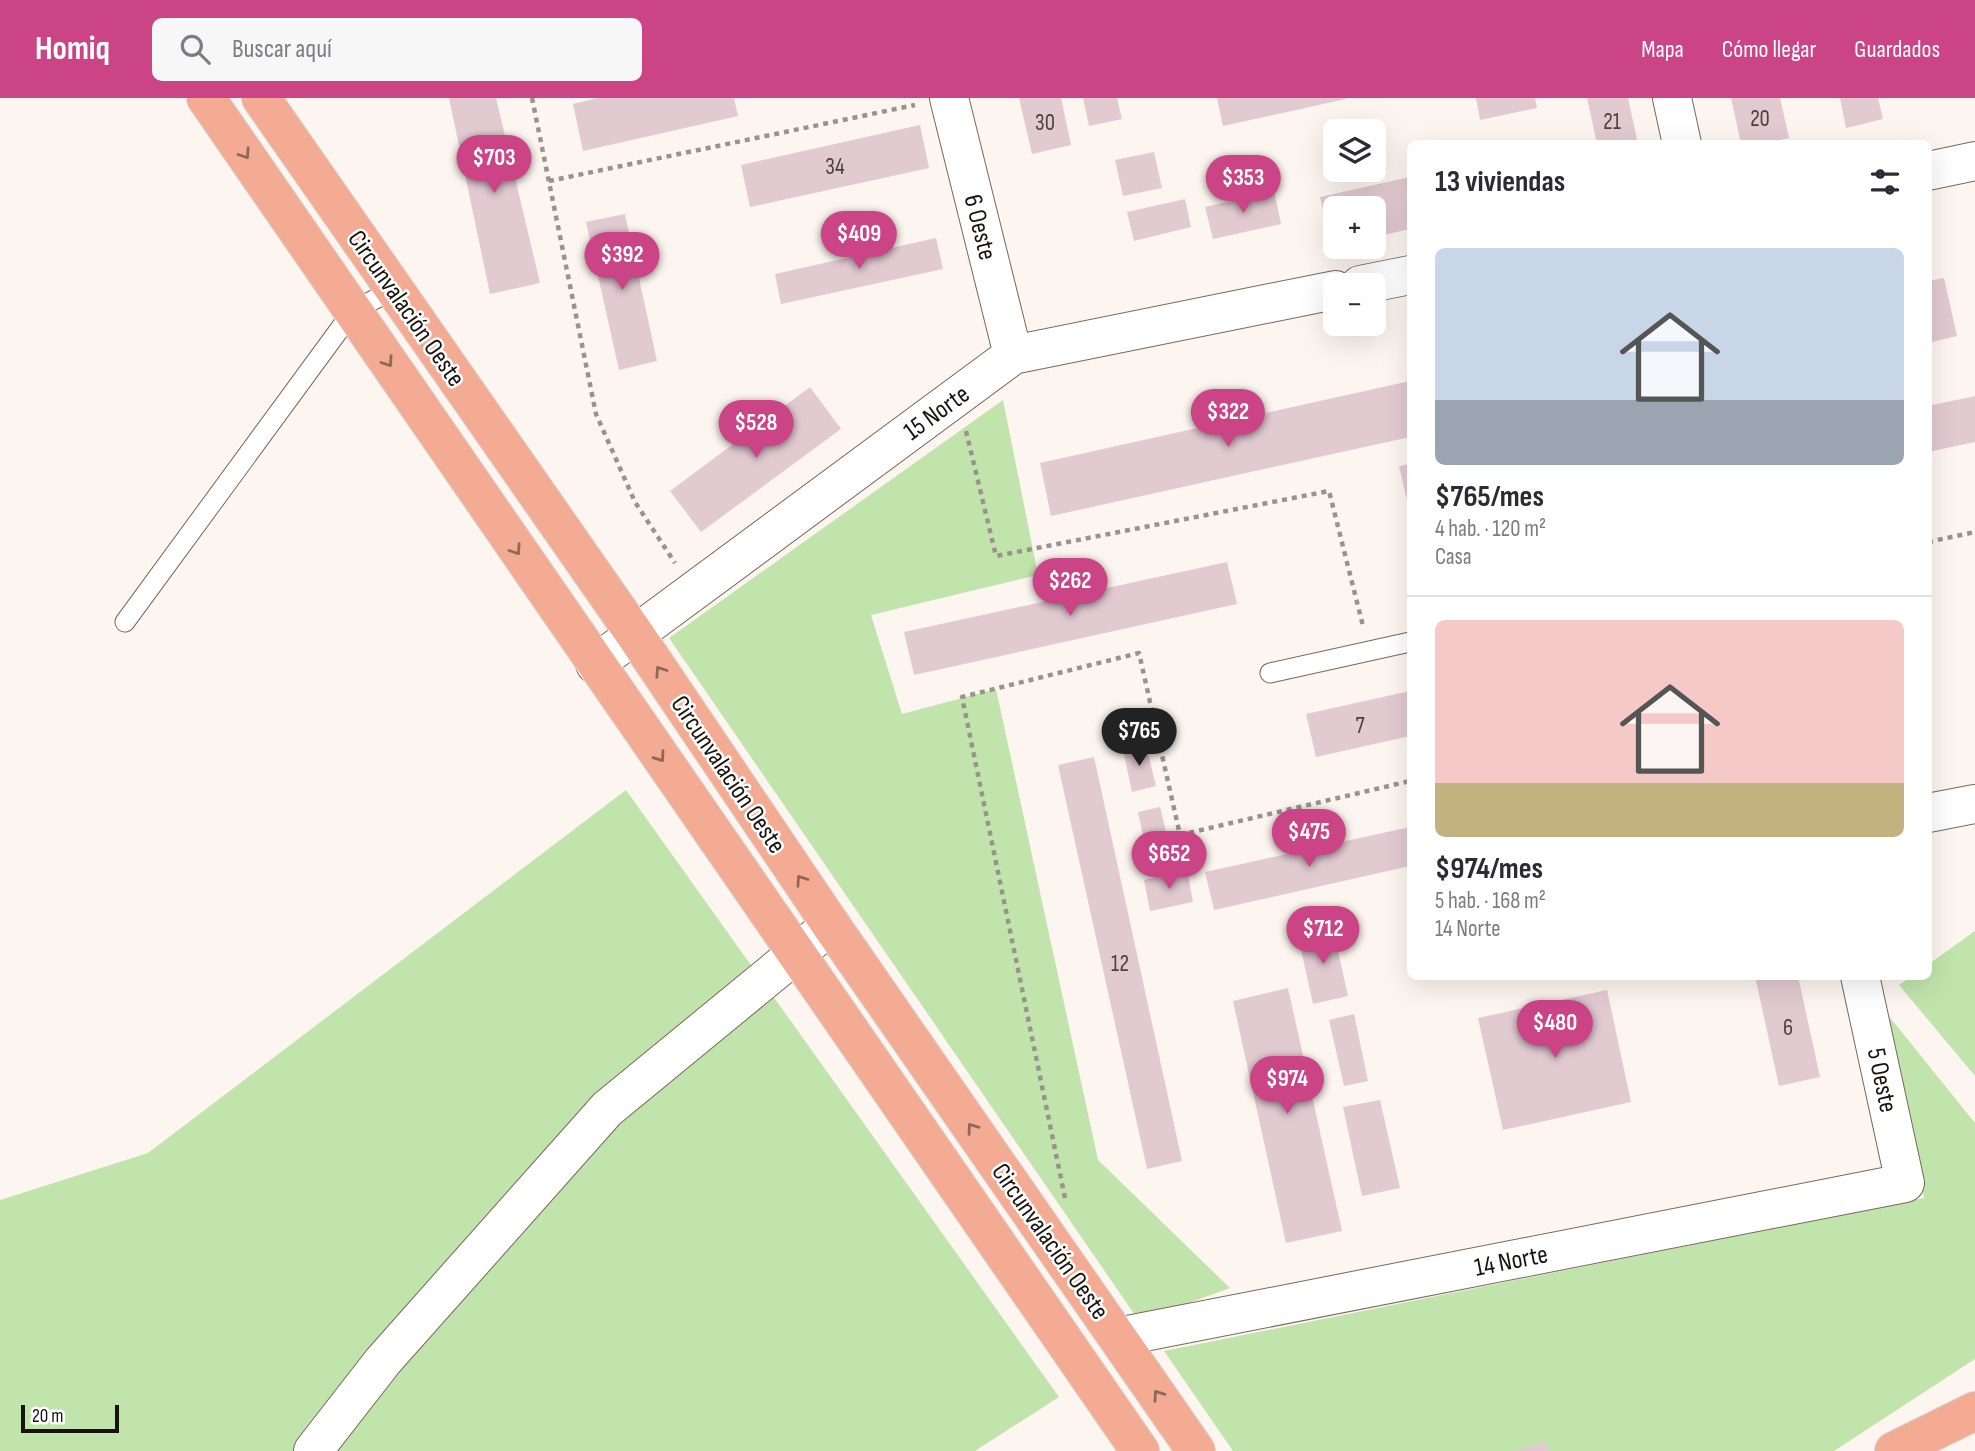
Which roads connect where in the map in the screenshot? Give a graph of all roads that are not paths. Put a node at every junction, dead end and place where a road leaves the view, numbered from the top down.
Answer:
1 (206, 98) edge
2 (261, 98) edge
3 (949, 98) edge
4 (1672, 98) edge
5 (1681, 140) edge
6 (1975, 161) edge
7 (1932, 170) edge
8 (1407, 276) edge
9 (1386, 280) edge
10 (394, 289) junction
11 (1323, 292) edge
12 (353, 312) junction
13 (1013, 355) junction
14 (125, 622) dead end
15 (634, 633) junction
16 (1407, 643) edge
17 (595, 664) junction
18 (1270, 673) dead end
19 (1975, 804) edge
20 (1932, 813) edge
21 (831, 925) junction
22 (797, 955) junction
23 (1861, 980) edge
24 (1905, 1183) joint
25 (1118, 1337) junction
26 (1975, 1411) edge
27 (313, 1451) edge
28 (1140, 1451) edge
29 (1196, 1451) edge
30 (1894, 1451) edge

1 -> 12 main road, Circunvalación Oeste
2 - 10 main road, Circunvalación Oeste
3 - 13 street, 6 Oeste
4 - 5 street
6 - 7 street
8 - 9 street
10 - 12 lane
10 - 15 main road, Circunvalación Oeste
11 - 13 street, 15 Norte
12 - 14 lane
12 -> 17 main road, Circunvalación Oeste
13 - 15 street, 15 Norte
15 - 17 street, 15 Norte
21 -> 15 main road, Circunvalación Oeste
16 - 18 lane
17 -> 22 main road, Circunvalación Oeste
19 - 20 street
21 - 22 street
25 -> 21 main road, Circunvalación Oeste
22 - 27 street
22 - 28 main road, Circunvalación Oeste
23 - 24 street, 5 Oeste
24 - 25 street, 14 Norte
29 -> 25 main road, Circunvalación Oeste
26 - 30 main road

